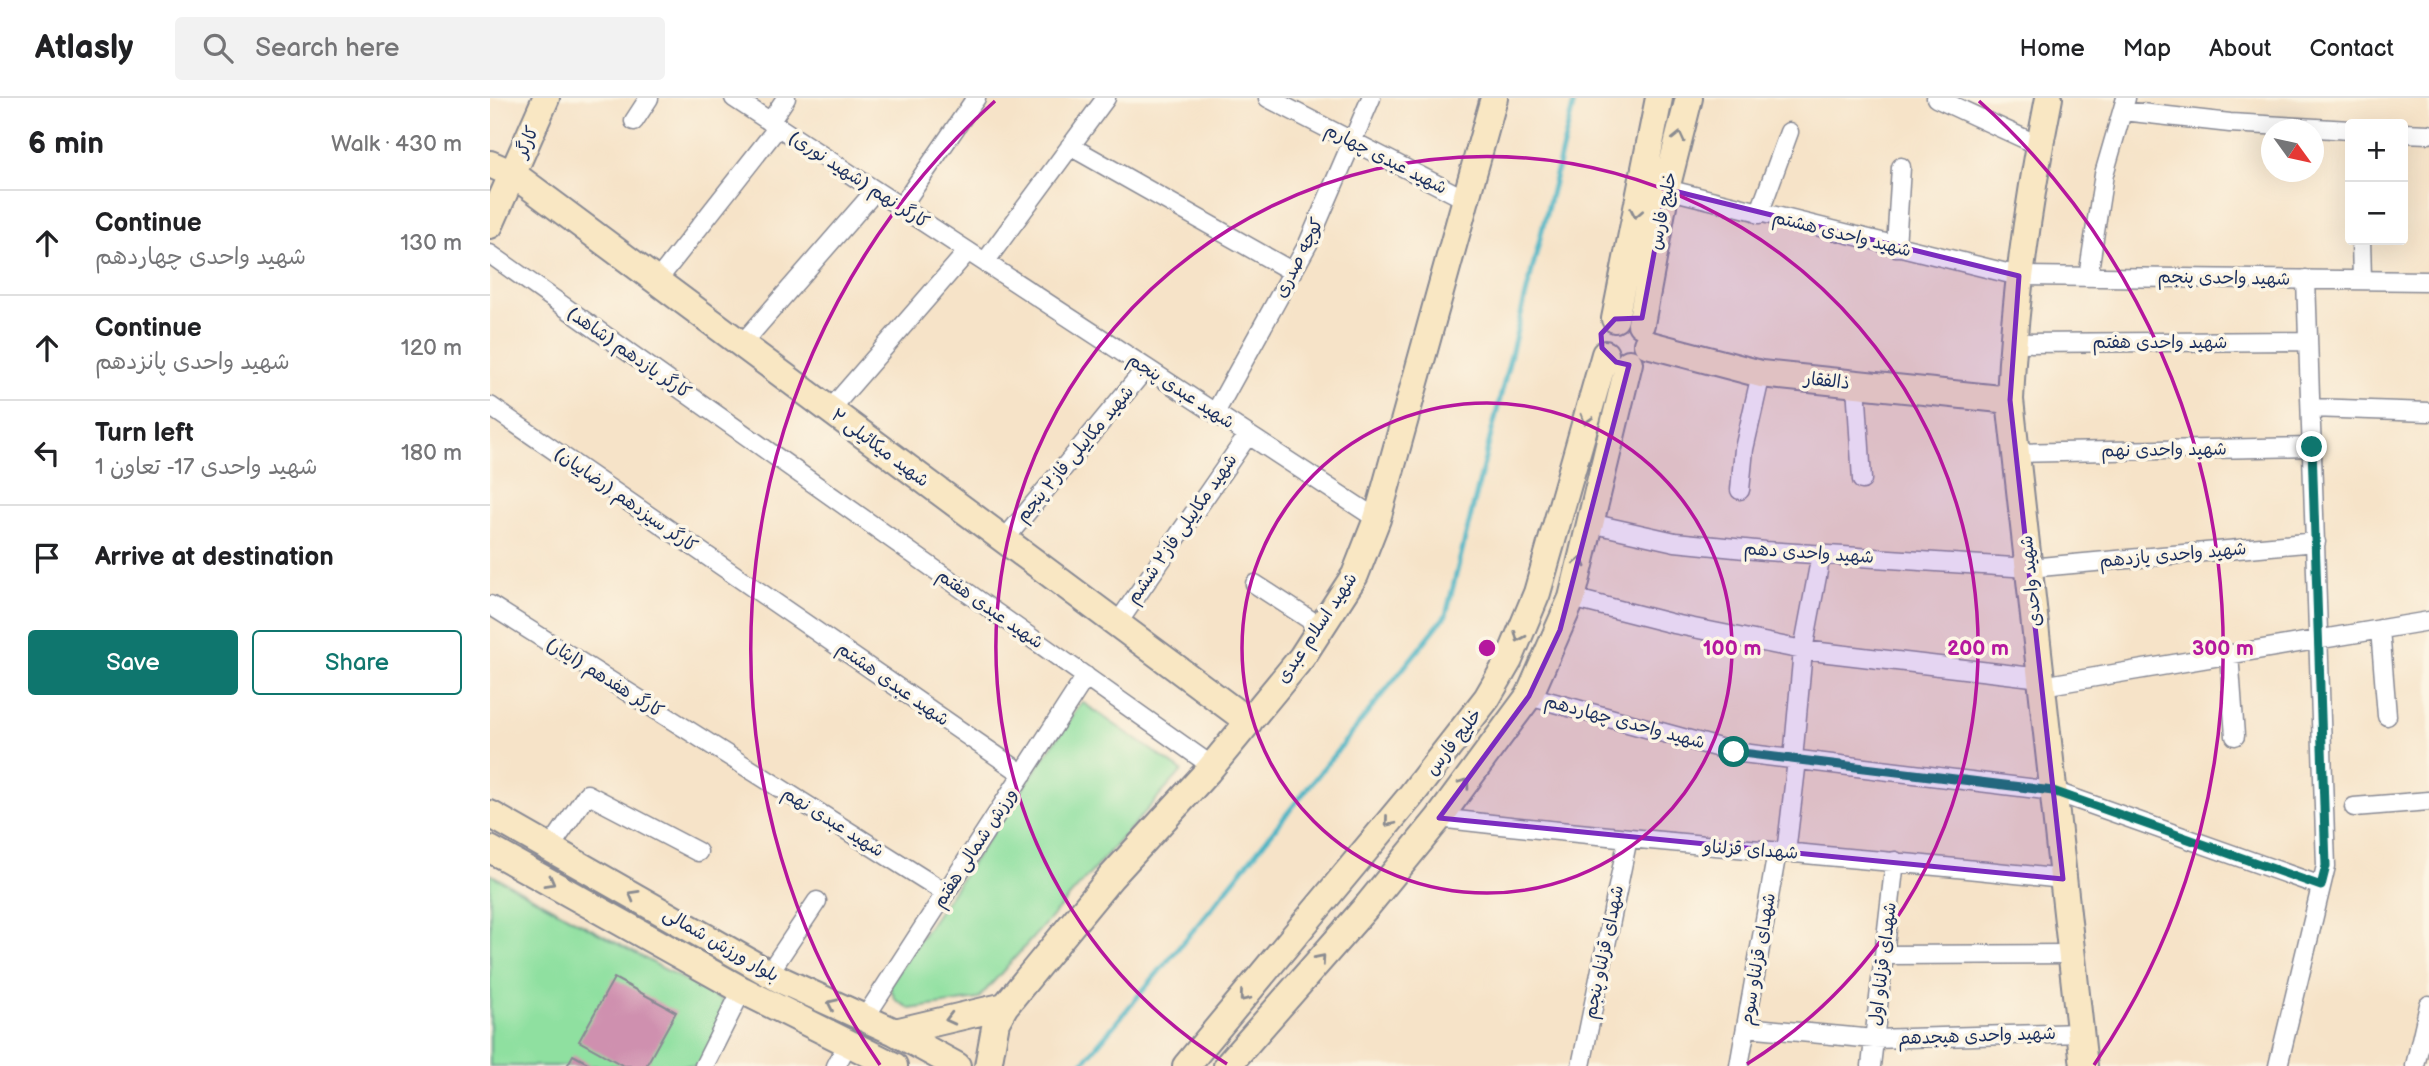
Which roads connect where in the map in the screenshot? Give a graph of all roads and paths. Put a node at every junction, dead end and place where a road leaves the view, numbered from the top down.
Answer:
1 (546, 98) edge
2 (649, 98) edge
3 (734, 98) edge
4 (786, 98) edge
5 (976, 98) edge
6 (1106, 98) edge
7 (1268, 98) edge
8 (1371, 98) edge
9 (1494, 98) edge
10 (1660, 98) edge
11 (1689, 98) edge
12 (1936, 98) edge
13 (2049, 98) edge
14 (2125, 105) edge
15 (634, 121) dead end
16 (774, 125) junction
17 (2345, 130) edge
18 (1789, 132) dead end
19 (2408, 133) edge
20 (2429, 134) edge
21 (1353, 142) junction
22 (1070, 146) junction
23 (2040, 146) junction
24 (1901, 167) dead end
25 (501, 169) edge
26 (1666, 189) junction
27 (876, 191) junction
28 (1467, 200) junction
29 (901, 207) junction
30 (1759, 214) junction
31 (490, 225) edge
32 (2361, 245) edge
33 (1896, 247) junction
34 (968, 251) junction
35 (490, 254) edge
36 (985, 262) junction
37 (1293, 272) junction
38 (2019, 276) junction
39 (2088, 277) junction
40 (2306, 279) junction
41 (2362, 280) junction
42 (2429, 281) edge
43 (656, 282) junction
44 (1615, 319) junction
45 (1644, 334) junction
46 (2308, 341) junction
47 (2012, 344) junction
48 (741, 345) junction
49 (1605, 354) junction
50 (1629, 363) junction
51 (1146, 368) junction
52 (1761, 374) junction
53 (1856, 384) junction
54 (2010, 400) junction
55 (490, 406) edge
56 (2311, 408) junction
57 (829, 411) junction
58 (2429, 411) edge
59 (1215, 413) junction
60 (1248, 435) junction
61 (2312, 447) junction
62 (769, 452) joint
63 (2016, 453) junction
64 (1863, 480) dead end
65 (1740, 490) dead end
66 (1377, 519) junction
67 (1590, 523) junction
68 (1004, 540) junction
69 (2316, 542) junction
70 (1821, 555) junction
71 (2029, 568) junction
72 (1255, 584) dead end
73 (763, 594) joint
74 (1572, 598) junction
75 (490, 605) edge
76 (2429, 621) edge
77 (1117, 624) junction
78 (1321, 627) junction
79 (2380, 629) junction
80 (2319, 639) junction
81 (1803, 650) junction
82 (2229, 654) junction
83 (1086, 676) junction
84 (2042, 682) junction
85 (1529, 696) junction
86 (2387, 716) dead end
87 (1249, 722) junction
88 (2235, 736) dead end
89 (720, 751) joint
90 (1795, 760) junction
91 (1212, 766) junction
92 (1023, 774) junction
93 (2053, 791) junction
94 (2429, 801) edge
95 (2354, 807) dead end
96 (490, 814) edge
97 (1439, 818) junction
98 (1628, 838) junction
99 (550, 848) junction
100 (490, 849) edge
101 (698, 852) dead end
102 (1782, 853) junction
103 (1895, 861) junction
104 (2063, 879) junction
105 (2321, 886) junction
106 (946, 893) junction
107 (817, 901) dead end
108 (2070, 954) junction
109 (1884, 955) junction
110 (763, 969) junction
111 (743, 990) junction
112 (2429, 1005) edge
113 (1005, 1006) junction
114 (864, 1019) junction
115 (1746, 1027) junction
116 (895, 1032) junction
117 (2080, 1033) junction
118 (1874, 1039) junction
119 (842, 1054) edge
120 (704, 1066) edge
121 (894, 1066) edge
122 (957, 1066) edge
123 (988, 1066) edge
124 (1186, 1066) edge
125 (1227, 1066) edge
126 (1581, 1066) edge
127 (1739, 1066) edge
128 (1871, 1066) edge
129 (2084, 1066) edge
130 (2278, 1066) edge
131 (2414, 1066) edge

1 - 25 main road, کارگر
2 - 15 street
3 - 16 street, کارگر نهم (شهید نوری)
4 - 16 street
5 - 29 street
6 - 22 street
7 - 21 street, شهید عبدی چهارم
8 - 21 street, کوچه صدری
9 - 28 main road, شهید اسلام عبدی
10 -> 44 main road, خلیج فارس
26 -> 11 main road, خلیج فارس
12 - 23 street
13 - 23 main road, شهید واحدی
14 - 17 street
14 - 39 street
16 - 27 street, کارگر نهم (شهید نوری)
16 - 43 street
18 - 30 street
19 - 20 street
21 - 28 street, شهید عبدی چهارم
21 - 37 street, کوچه صدری
22 - 36 street
22 - 37 street
23 - 38 main road, شهید واحدی
24 - 33 street
25 - 31 main road, کارگر
25 - 43 main road, شهید میکائیلی ۲
26 - 30 street, شهید واحدی هشتم
26 - 45 main road, خلیج فارس
27 - 29 street, کارگر نهم (شهید نوری)
27 - 48 street
28 - 66 main road, شهید اسلام عبدی
29 - 34 street, کارگر نهم (شهید نوری)
30 - 33 street, شهید واحدی هشتم
32 - 41 street
33 - 38 street, شهید واحدی هشتم
34 - 36 street, کارگر نهم (شهید نوری)
34 - 57 street
35 - 62 street, کارگر یازدهم (شاهد)
36 - 51 street, شهید عبدی پنجم
37 - 59 street, کوچه صدری
38 - 39 street, شهید واحدی پنجم
38 - 47 main road, شهید واحدی
39 - 40 street, شهید واحدی پنجم
40 - 41 street, شهید واحدی پنجم
40 - 46 street
41 - 42 street, شهید واحدی پنجم
43 - 48 main road, شهید میکائیلی ۲
44 - 45 main road
44 - 49 main road
45 - 50 main road
45 - 52 main road, ذالفقار
46 - 47 street, شهید واحدی هفتم
46 - 56 street
47 - 54 main road, شهید واحدی
48 - 57 main road, شهید میکائیلی ۲
49 - 50 main road
49 -> 124 main road, خلیج فارس
50 - 67 main road
51 - 59 street, شهید عبدی پنجم
51 - 68 street, شهید مکاییلی فاز۲ پنجم
52 - 53 main road, ذالفقار
52 - 65 street
53 - 54 main road, ذالفقار
53 - 64 street
54 - 63 main road, شهید واحدی
55 - 73 street, کارگر سیزدهم (رضاییان)
56 - 58 street
56 - 61 street
57 - 68 main road, شهید میکائیلی ۲
59 - 60 street, شهید عبدی پنجم
60 - 66 street, شهید عبدی پنجم
60 - 77 street, شهید مکاییلی فاز۲ ششم
61 - 63 street, شهید واحدی نهم
61 - 69 street
62 - 83 street, شهید عبدی هفتم
63 - 71 main road, شهید واحدی
66 - 78 main road, شهید اسلام عبدی
67 - 70 street, شهید واحدی دهم
74 -> 67 main road
68 - 77 main road, شهید میکائیلی ۲
69 - 71 street, شهید واحدی یازدهم
69 - 80 street
70 - 71 street, شهید واحدی دهم
70 - 81 street, شهدای قزلناو سوم
71 - 84 main road, شهید واحدی
72 - 78 street
73 - 92 street, شهید عبدی هشتم
74 - 81 street
74 - 85 main road
75 - 89 street, کارگر هفدهم (ایثار)
76 - 79 street
77 - 87 main road, شهید میکائیلی ۲
78 - 87 main road, شهید اسلام عبدی
79 - 80 street
79 - 86 street
80 - 82 street
80 - 105 street
81 - 84 street
81 - 90 street, شهدای قزلناو سوم
82 - 84 street
82 - 88 street
83 - 91 street, شهید عبدی هفتم
83 - 92 street, ورزش شمالی هفتم
84 - 93 main road, شهید واحدی
85 - 90 street, شهید واحدی چهاردهم
97 -> 85 main road
87 - 91 main road, شهید اسلام عبدی
89 - 106 street, شهید عبدی نهم
90 - 93 street, شهید واحدی چهاردهم
90 - 102 street, شهدای قزلناو سوم
91 - 113 main road, شهید اسلام عبدی
92 - 106 street, ورزش شمالی هفتم
93 - 104 main road, شهید واحدی
93 - 105 street, شهید واحدی چهاردهم
94 - 95 street
96 - 99 main road, بلوار ورزش شمالی
97 - 98 street, شهدای قزلناو
125 -> 97 main road
98 - 102 street, شهدای قزلناو
98 - 126 street, شهدای قزلناو پنجم
99 - 101 street
110 -> 99 main road, بلوار ورزش شمالی
100 -> 111 main road, بلوار ورزش شمالی
102 - 103 street, شهدای قزلناو
102 - 115 street, شهدای قزلناو سوم
103 - 104 street, شهدای قزلناو
103 - 109 street, شهدای قزلناو اول
104 - 108 main road, شهید واحدی
105 - 130 street
106 - 114 street, ورزش شمالی هفتم
107 - 110 street
108 - 109 street
108 - 117 main road, شهید واحدی
109 - 118 street, شهدای قزلناو اول
110 - 111 main road
114 -> 110 main road, بلوار ورزش شمالی
111 - 119 main road, بلوار ورزش شمالی
111 - 120 street
112 - 131 street
113 -> 116 main road
113 - 123 main road, شهید اسلام عبدی
114 - 116 main road, بلوار ورزش شمالی
115 - 118 street, شهید واحدی هیجدهم
115 - 127 street, شهدای قزلناو سوم
116 - 122 main road, بلوار ورزش شمالی
117 - 118 street, شهید واحدی هیجدهم
117 - 129 main road, شهید واحدی
118 - 128 street, شهدای قزلناو اول
119 - 121 main road, بلوار ورزش شمالی

